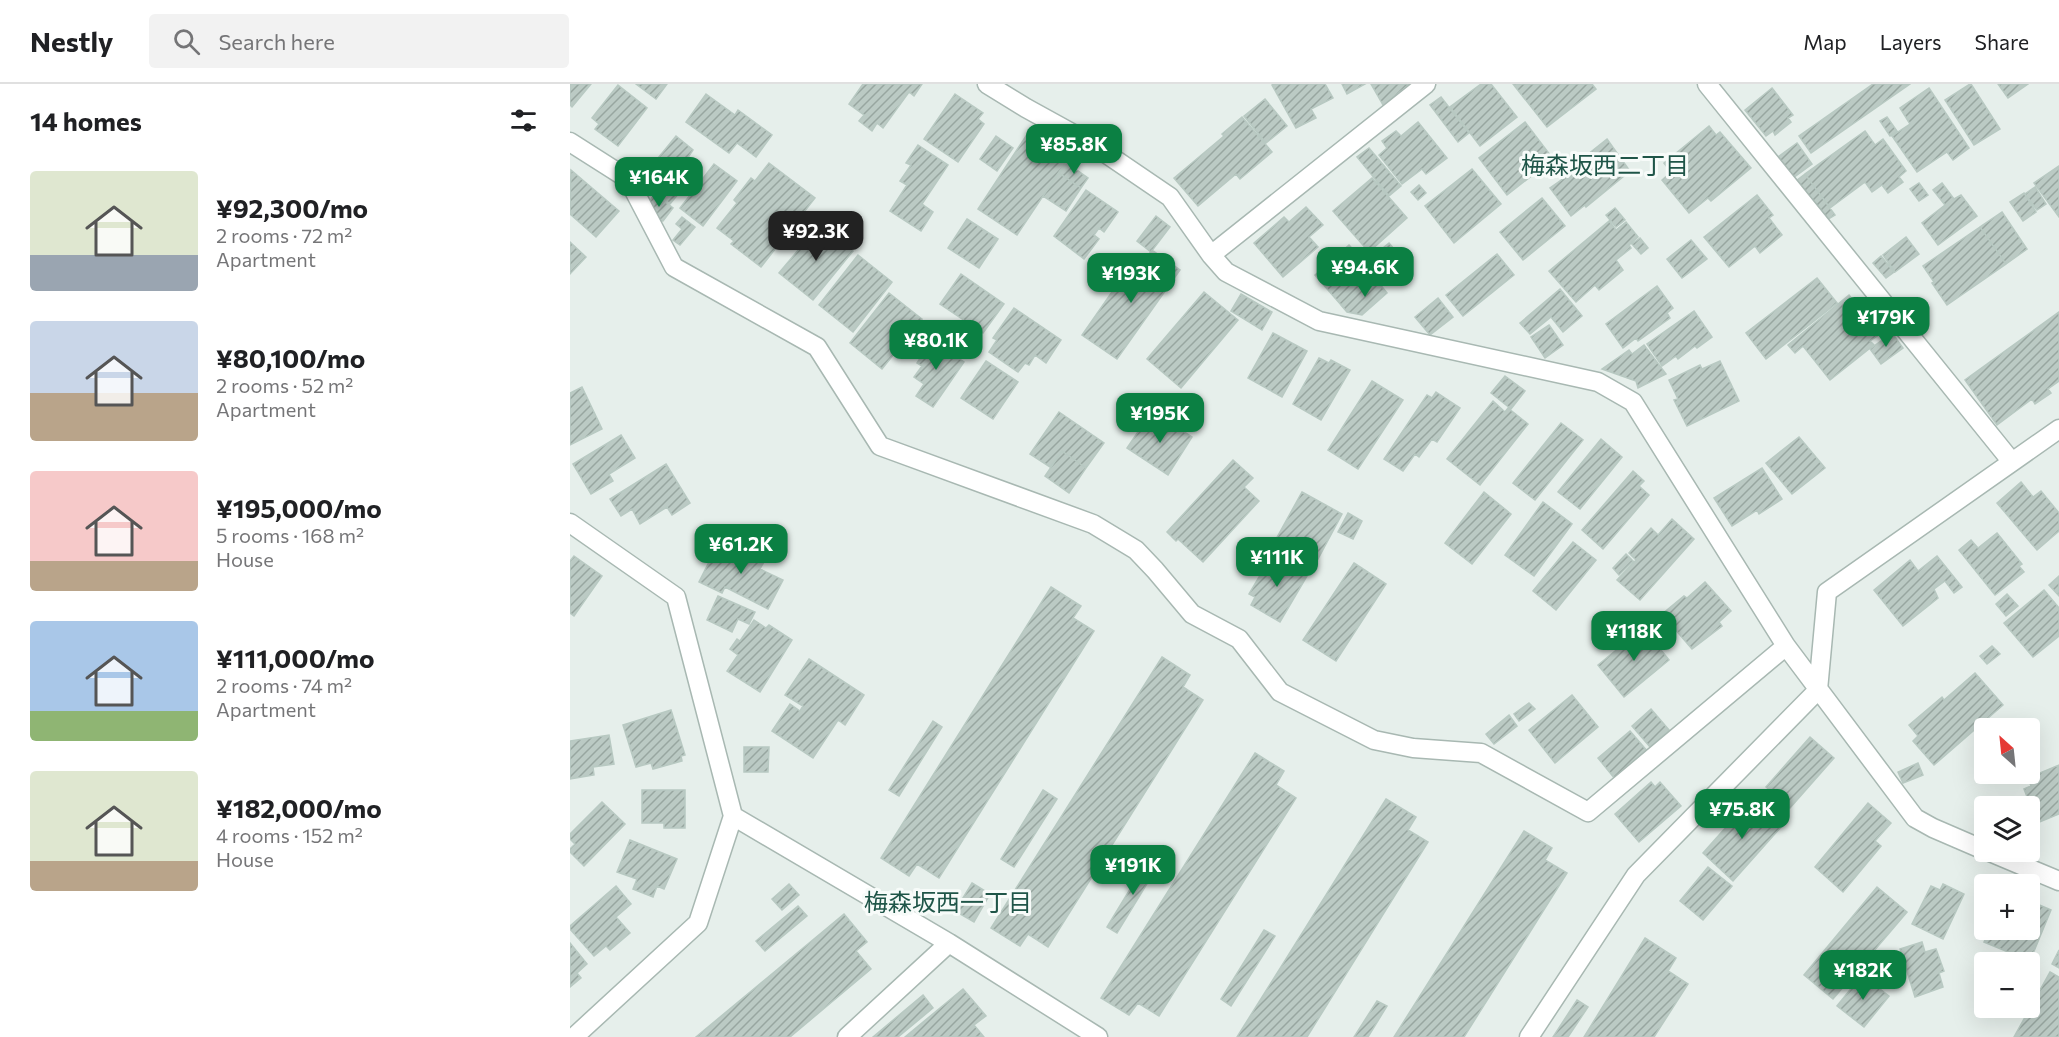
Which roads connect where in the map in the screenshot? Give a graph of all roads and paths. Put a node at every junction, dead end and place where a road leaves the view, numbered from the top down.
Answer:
1 (987, 84) edge
2 (1426, 84) edge
3 (1707, 84) edge
4 (570, 142) edge
5 (1211, 255) junction
6 (2059, 429) edge
7 (2012, 462) junction
8 (570, 523) edge
9 (1786, 645) junction
10 (1818, 690) junction
11 (733, 816) junction
12 (1974, 846) edge
13 (2014, 862) edge
14 (2059, 881) edge
15 (949, 943) junction
16 (574, 1037) edge
17 (847, 1037) edge
18 (1098, 1037) edge
19 (1529, 1037) edge

1 - 5 street
2 - 5 street
3 - 7 street
4 - 9 street
5 - 9 street
6 - 7 street
7 - 10 street
8 - 11 street
9 - 10 street
10 - 12 street
10 - 19 street
11 - 15 street
11 - 16 street
13 - 14 street
15 - 17 street
15 - 18 street

